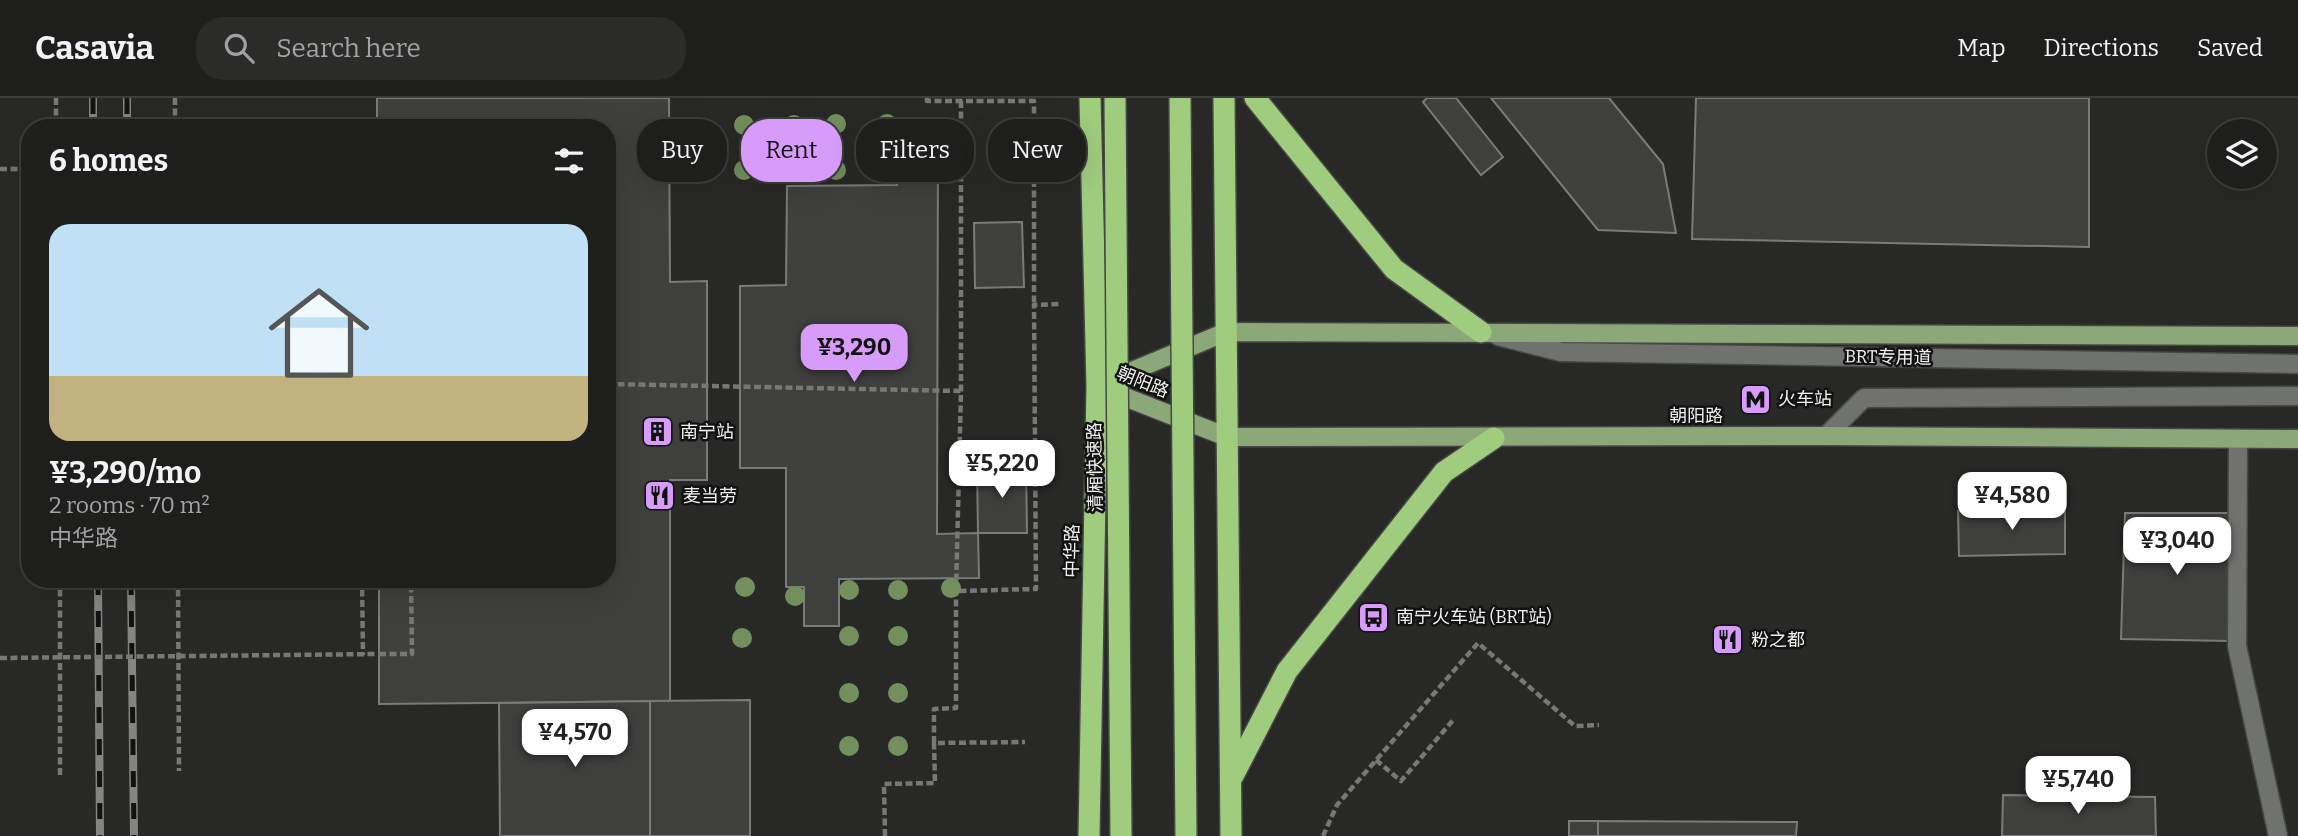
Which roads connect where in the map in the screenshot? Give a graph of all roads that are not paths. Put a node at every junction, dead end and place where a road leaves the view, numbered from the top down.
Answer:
1 (1090, 98) edge
2 (1115, 98) edge
3 (1180, 98) edge
4 (1224, 98) edge
5 (1255, 98) edge
6 (1226, 332) junction
7 (1480, 332) junction
8 (2298, 336) edge
9 (2298, 363) edge
10 (1097, 386) junction
11 (2298, 396) edge
12 (1826, 436) junction
13 (1227, 437) junction
14 (1493, 438) junction
15 (2298, 439) edge
16 (2238, 440) junction
17 (1230, 781) junction
18 (1089, 836) edge
19 (1121, 836) edge
20 (1186, 836) edge
21 (1231, 836) edge
22 (2278, 836) edge

1 - 10 highway, 中华路
2 - 19 highway, 清厢快速路, bridge
3 - 20 highway, bridge
4 - 6 highway
5 - 7 highway
6 - 7 main road, 朝阳路
6 - 10 main road, 朝阳路
6 - 13 highway
7 - 8 main road, 朝阳路
7 - 9 lane, BRT专用道
10 - 13 main road, 朝阳路
10 - 18 highway, 中华路
11 - 12 lane
12 - 14 main road, 朝阳路
12 - 16 main road, 朝阳路
13 - 14 main road, 朝阳路
13 - 17 highway
14 - 17 highway
15 - 16 main road, 朝阳路
16 - 22 lane
17 - 21 highway

